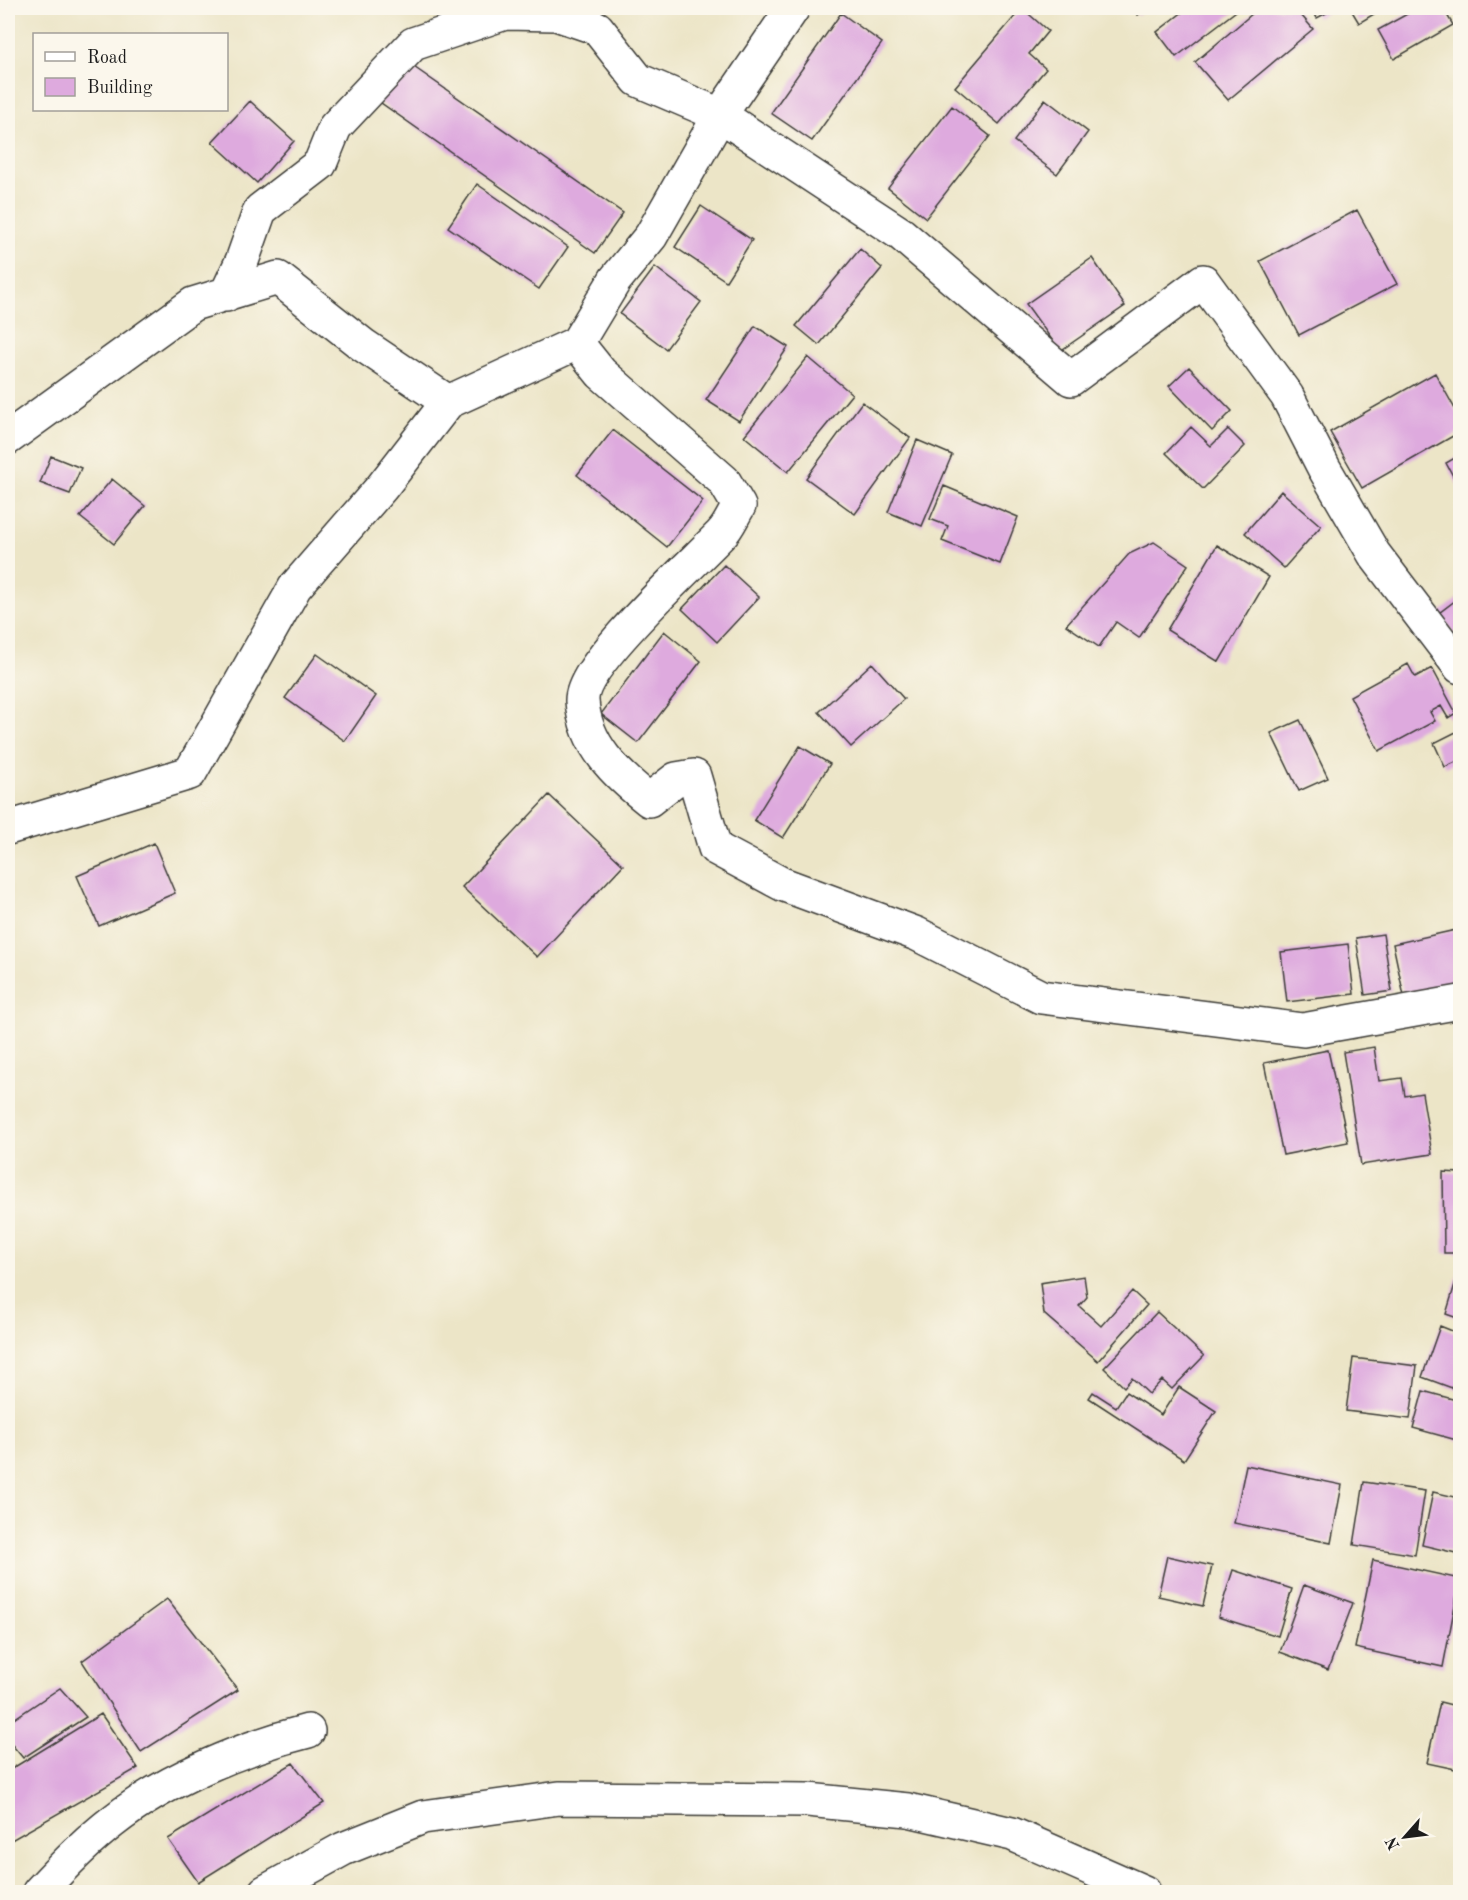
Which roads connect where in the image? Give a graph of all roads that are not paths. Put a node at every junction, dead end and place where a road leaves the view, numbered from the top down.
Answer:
1 (793, 8) edge
2 (720, 115) junction
3 (226, 295) junction
4 (577, 343) junction
5 (448, 402) junction
6 (8, 438) edge
7 (1461, 667) edge
8 (8, 828) edge
9 (1461, 1002) edge
10 (308, 1731) dead end
11 (39, 1893) edge
12 (265, 1893) edge
13 (1144, 1893) edge

1 - 2 street
2 - 3 street
2 - 4 street
2 - 7 street
3 - 5 street
3 - 6 street
4 - 5 street
4 - 9 street
5 - 8 street
10 - 11 street
12 - 13 street

